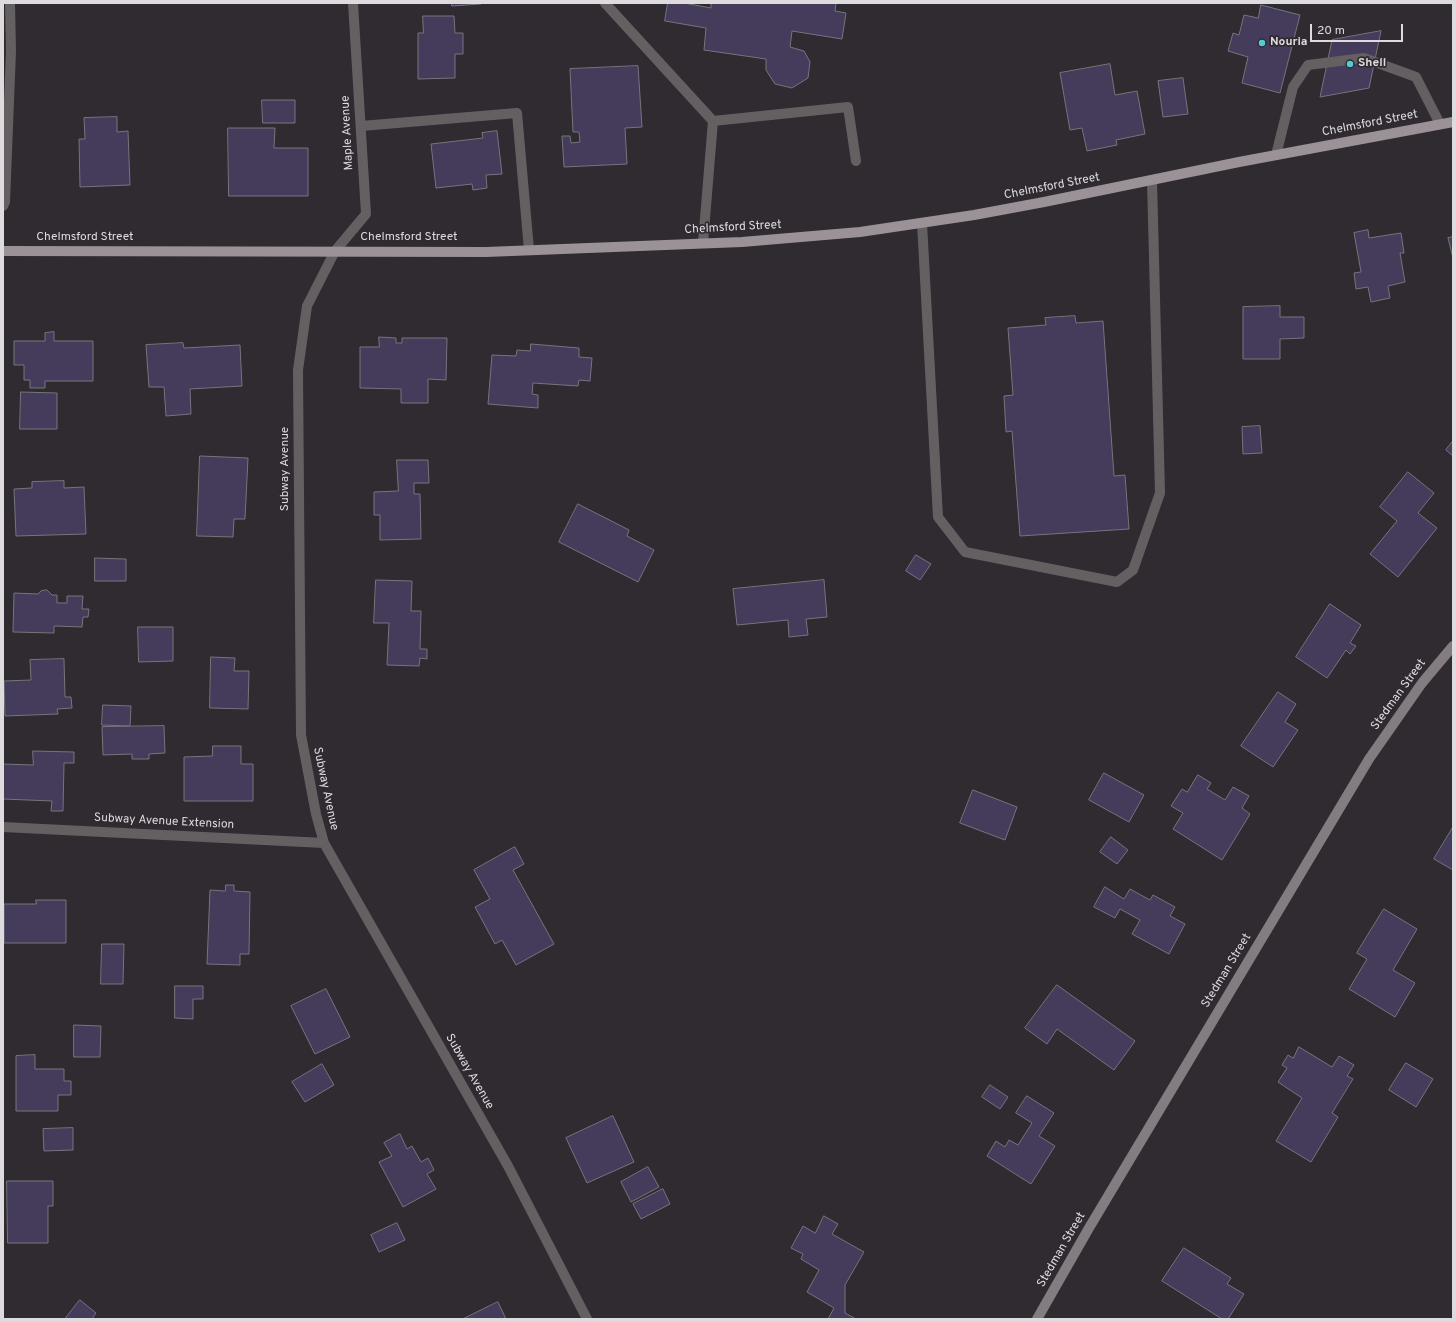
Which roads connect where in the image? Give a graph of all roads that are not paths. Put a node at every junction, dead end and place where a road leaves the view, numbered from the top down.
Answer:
1 (10, 3) edge
2 (353, 3) edge
3 (605, 3) edge
4 (713, 121) junction
5 (1453, 122) edge
6 (1440, 124) junction
7 (361, 126) junction
8 (1276, 155) junction
9 (856, 161) dead end
10 (1152, 180) junction
11 (3, 206) edge
12 (922, 222) junction
13 (703, 243) junction
14 (529, 250) junction
15 (335, 251) junction
16 (3, 252) edge
17 (1453, 646) edge
18 (3, 827) edge
19 (324, 843) junction
20 (587, 1319) edge
21 (1037, 1319) edge

1 - 11 street
2 - 7 street, Maple Avenue
3 - 4 street
4 - 9 street
4 - 13 street
5 - 6 main road, Chelmsford Street
6 - 8 main road, Chelmsford Street
6 - 8 street
7 - 14 street
7 - 15 street, Maple Avenue
8 - 10 main road, Chelmsford Street
10 - 12 main road, Chelmsford Street
10 - 12 street
12 - 13 main road, Chelmsford Street
13 - 14 main road, Chelmsford Street
14 - 15 main road, Chelmsford Street
15 - 16 main road, Chelmsford Street
15 - 19 street, Subway Avenue
17 - 21 main road, Stedman Street
18 - 19 street, Subway Avenue Extension
19 - 20 street, Subway Avenue

